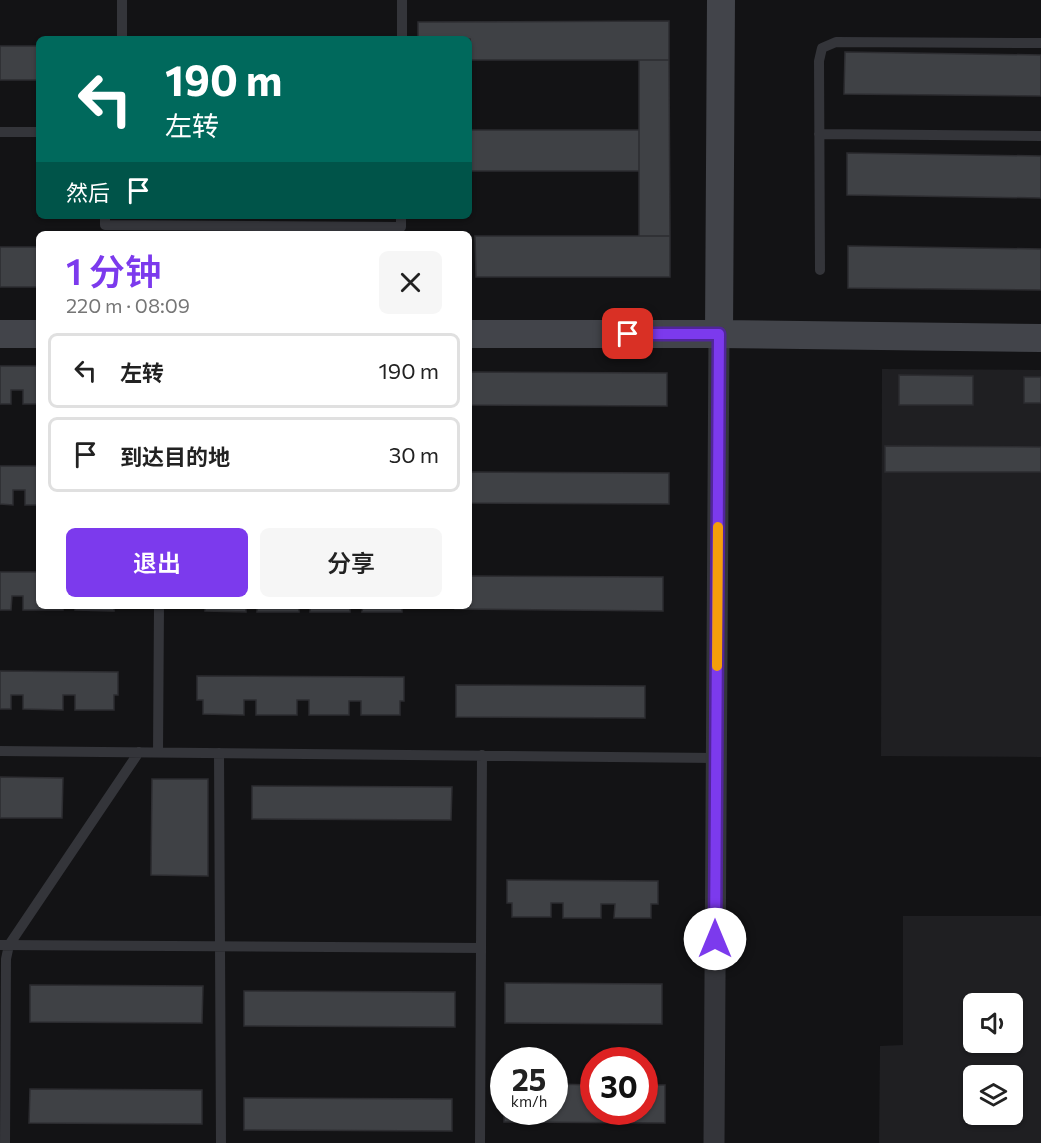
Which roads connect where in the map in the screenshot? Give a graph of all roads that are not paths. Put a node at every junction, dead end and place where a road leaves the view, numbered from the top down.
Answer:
1 (122, 0) edge
2 (402, 0) edge
3 (721, 0) edge
4 (122, 36) edge
5 (402, 36) edge
6 (1041, 43) edge
7 (0, 132) edge
8 (36, 132) edge
9 (819, 134) junction
10 (1041, 136) edge
11 (105, 219) edge
12 (401, 219) edge
13 (820, 270) dead end
14 (0, 334) edge
15 (36, 334) edge
16 (472, 334) edge
17 (719, 334) junction
18 (1041, 338) edge
19 (159, 609) edge
20 (0, 751) edge
21 (139, 752) junction
22 (158, 752) junction
23 (219, 753) junction
24 (482, 755) junction
25 (717, 758) junction
26 (5, 945) edge
27 (220, 946) junction
28 (481, 948) junction
29 (5, 1143) edge
30 (221, 1143) edge
31 (480, 1143) edge
32 (714, 1143) edge

1 - 4 lane
2 - 5 lane
3 - 17 street
6 - 9 lane
7 - 8 lane
9 - 10 lane
9 - 13 lane
11 - 12 lane
14 - 15 street
16 - 17 street
17 - 18 street
17 - 25 street
19 - 22 lane
20 - 21 lane
21 - 22 lane
21 - 26 lane
22 - 23 lane
23 - 24 lane
23 - 27 lane
24 - 25 lane
24 - 28 lane
25 - 32 street
26 - 27 lane
26 - 29 lane
27 - 28 lane
27 - 30 lane
28 - 31 lane

